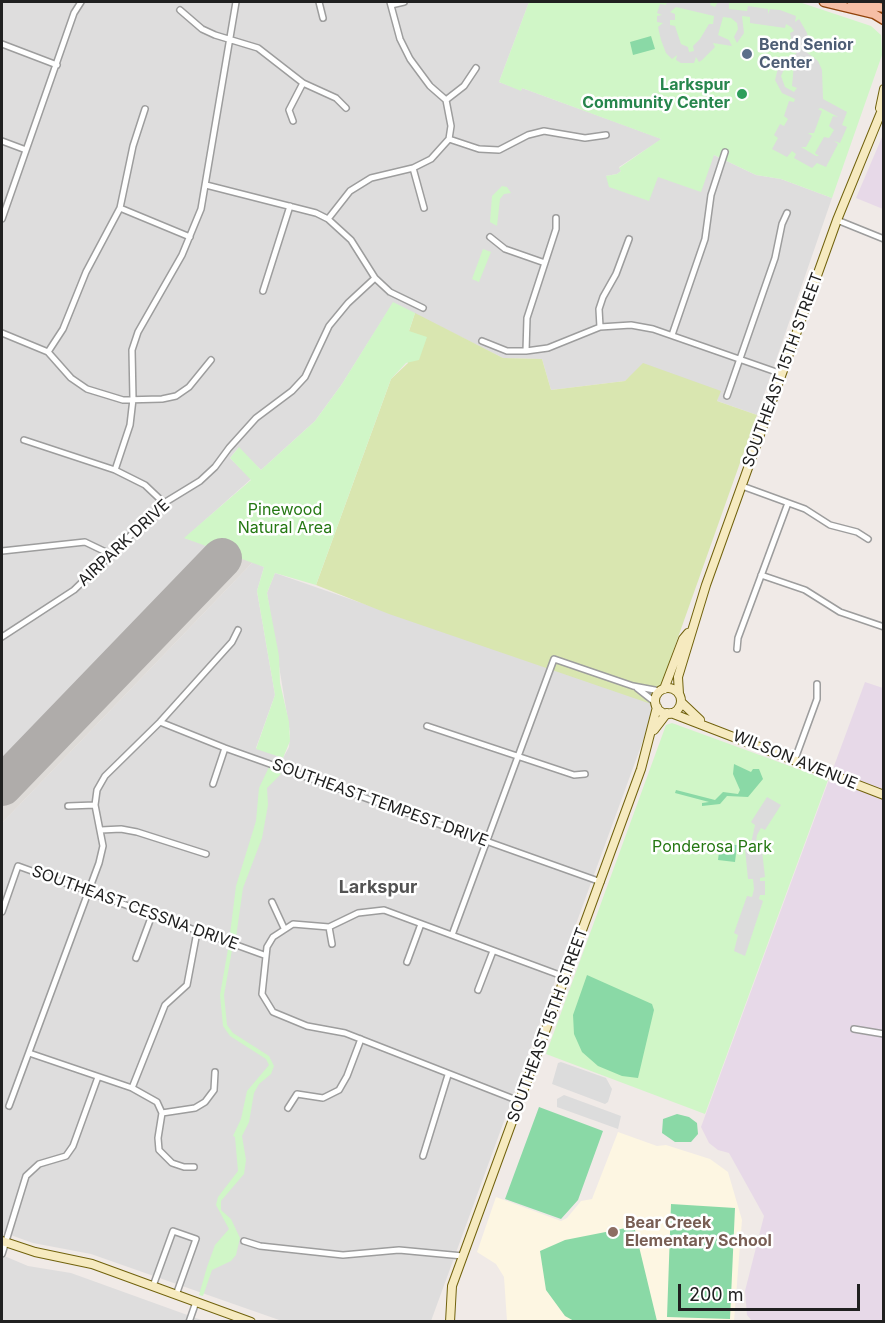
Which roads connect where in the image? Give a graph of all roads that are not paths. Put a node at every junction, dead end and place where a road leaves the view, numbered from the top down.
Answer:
1 (81, 2) edge
2 (236, 2) edge
3 (319, 2) edge
4 (404, 2) edge
5 (824, 2) edge
6 (852, 2) edge
7 (390, 3) edge
8 (884, 8) edge
9 (180, 10) dead end
10 (323, 18) dead end
11 (884, 20) edge
12 (228, 38) junction
13 (2, 44) edge
14 (57, 65) junction
15 (476, 68) dead end
16 (303, 82) junction
17 (884, 89) edge
18 (446, 100) junction
19 (346, 108) dead end
20 (145, 109) dead end
21 (881, 109) edge
22 (293, 121) dead end
23 (606, 135) dead end
24 (449, 139) junction
25 (2, 141) edge
26 (26, 150) junction
27 (725, 152) dead end
28 (413, 168) junction
29 (206, 185) junction
30 (290, 206) junction
31 (120, 208) junction
32 (424, 208) dead end
33 (787, 213) dead end
34 (556, 218) dead end
35 (2, 219) edge
36 (328, 219) junction
37 (837, 220) junction
38 (190, 237) junction
39 (490, 237) dead end
40 (629, 239) dead end
41 (884, 239) edge
42 (545, 263) junction
43 (375, 278) junction
44 (263, 291) dead end
45 (423, 308) dead end
46 (600, 327) junction
47 (2, 333) edge
48 (672, 335) junction
49 (482, 342) dead end
50 (526, 351) junction
51 (48, 352) junction
52 (740, 359) junction
53 (210, 360) dead end
54 (782, 374) junction
55 (728, 396) dead end
56 (133, 399) junction
57 (24, 440) dead end
58 (115, 470) junction
59 (742, 486) junction
60 (164, 503) junction
61 (788, 503) junction
62 (868, 539) dead end
63 (2, 551) edge
64 (110, 554) junction
65 (761, 575) junction
66 (884, 627) edge
67 (691, 629) junction
68 (238, 630) dead end
69 (2, 637) edge
70 (737, 649) dead end
71 (817, 684) dead end
72 (633, 686) junction
73 (662, 690) junction
74 (680, 698) junction
75 (657, 705) junction
76 (669, 713) junction
77 (160, 722) junction
78 (706, 724) junction
79 (427, 726) dead end
80 (654, 730) junction
81 (225, 748) junction
82 (518, 756) junction
83 (795, 759) junction
84 (585, 774) dead end
85 (213, 784) dead end
86 (884, 795) edge
87 (95, 805) junction
88 (68, 806) dead end
89 (102, 830) junction
90 (487, 842) junction
91 (206, 854) dead end
92 (600, 882) junction
93 (88, 891) junction
94 (272, 902) dead end
95 (2, 912) edge
96 (152, 915) junction
97 (421, 924) junction
98 (329, 927) junction
99 (284, 928) junction
100 (198, 932) junction
101 (452, 935) junction
102 (332, 945) dead end
103 (493, 951) junction
104 (264, 955) junction
105 (136, 958) dead end
106 (407, 962) dead end
107 (565, 977) junction
108 (478, 990) dead end
109 (854, 1029) dead end
110 (884, 1034) edge
111 (361, 1039) junction
112 (29, 1053) junction
113 (215, 1072) dead end
114 (448, 1075) junction
115 (98, 1077) junction
116 (132, 1088) junction
117 (519, 1101) junction
118 (9, 1106) dead end
119 (288, 1108) dead end
120 (162, 1113) junction
121 (423, 1156) dead end
122 (194, 1167) dead end
123 (244, 1240) dead end
124 (3, 1242) edge
125 (2, 1254) edge
126 (463, 1256) junction
127 (153, 1286) junction
128 (176, 1295) junction
129 (196, 1302) junction
130 (189, 1322) edge
131 (251, 1322) edge
132 (450, 1322) edge

1 - 14 street
2 - 12 street
3 - 10 street
4 - 7 street
5 - 11 main road
6 - 8 main road
7 - 18 street
9 - 12 street
12 - 16 street
12 - 29 street
13 - 14 street
14 - 26 street
15 - 18 street
16 - 19 street
16 - 22 street
17 - 21 main road, SOUTHEAST 15TH STREET
18 - 24 street
20 - 31 street
21 - 37 main road, SOUTHEAST 15TH STREET
23 - 24 street
24 - 28 street
25 - 26 street
26 - 35 street
27 - 48 street
28 - 32 street
28 - 36 street
29 - 30 street
29 - 38 street
30 - 36 street
30 - 44 street
31 - 38 street
31 - 51 street
33 - 52 street
34 - 42 street
36 - 43 street
37 - 41 street
37 - 54 main road, SOUTHEAST 15TH STREET
38 - 56 street
39 - 42 street
40 - 46 street
42 - 50 street
43 - 45 street
43 - 60 street, AIRPARK DRIVE
46 - 48 street
46 - 50 street
47 - 51 street
48 - 52 street
49 - 50 street
51 - 56 street
52 - 54 street
52 - 55 street
53 - 56 street
54 - 59 main road, SOUTHEAST 15TH STREET
56 - 58 street
57 - 58 street
58 - 60 street
59 - 61 street
59 - 67 main road, SOUTHEAST 15TH STREET
60 - 64 street, AIRPARK DRIVE
61 - 62 street
61 - 65 street
63 - 64 street
64 - 69 street, AIRPARK DRIVE
65 - 66 street
65 - 70 street
67 - 73 main road, SOUTHEAST 15TH STREET
67 - 74 main road, SOUTHEAST 15TH STREET
68 - 77 street
71 - 83 street
72 - 73 street
72 - 75 street
72 - 82 street
73 - 74 main road
73 - 75 main road
74 - 76 main road
74 - 78 main road, WILSON AVENUE
75 - 76 main road
75 - 80 main road, SOUTHEAST 15TH STREET
76 - 78 main road, WILSON AVENUE
76 - 80 main road, SOUTHEAST 15TH STREET
77 - 81 street, SOUTHEAST TEMPEST DRIVE
77 - 87 street
78 - 83 main road, WILSON AVENUE
79 - 82 street
80 - 92 main road, SOUTHEAST 15TH STREET
81 - 85 street
81 - 90 street, SOUTHEAST TEMPEST DRIVE
82 - 84 street
82 - 90 street
83 - 86 main road, WILSON AVENUE
87 - 88 street
87 - 89 street
89 - 91 street
89 - 93 street
90 - 92 street, SOUTHEAST TEMPEST DRIVE
90 - 101 street
92 - 107 main road, SOUTHEAST 15TH STREET
93 - 95 street, SOUTHEAST CESSNA DRIVE
93 - 96 street, SOUTHEAST CESSNA DRIVE
93 - 112 street
94 - 99 street
96 - 100 street, SOUTHEAST CESSNA DRIVE
96 - 105 street
97 - 98 street
97 - 101 street
97 - 106 street
98 - 99 street
98 - 102 street
99 - 104 street
100 - 104 street, SOUTHEAST CESSNA DRIVE
100 - 116 street
101 - 103 street
103 - 107 street
103 - 108 street
104 - 111 street
107 - 117 main road, SOUTHEAST 15TH STREET
109 - 110 street
111 - 114 street
111 - 119 street
112 - 115 street
112 - 118 street
113 - 120 street
114 - 117 street
114 - 121 street
115 - 116 street
115 - 124 street
116 - 120 street
117 - 126 main road, SOUTHEAST 15TH STREET
120 - 122 street
123 - 126 street
124 - 125 street
124 - 127 main road
126 - 132 main road, SOUTHEAST 15TH STREET
127 - 128 main road
127 - 128 street
128 - 129 main road
129 - 130 street
129 - 131 main road

